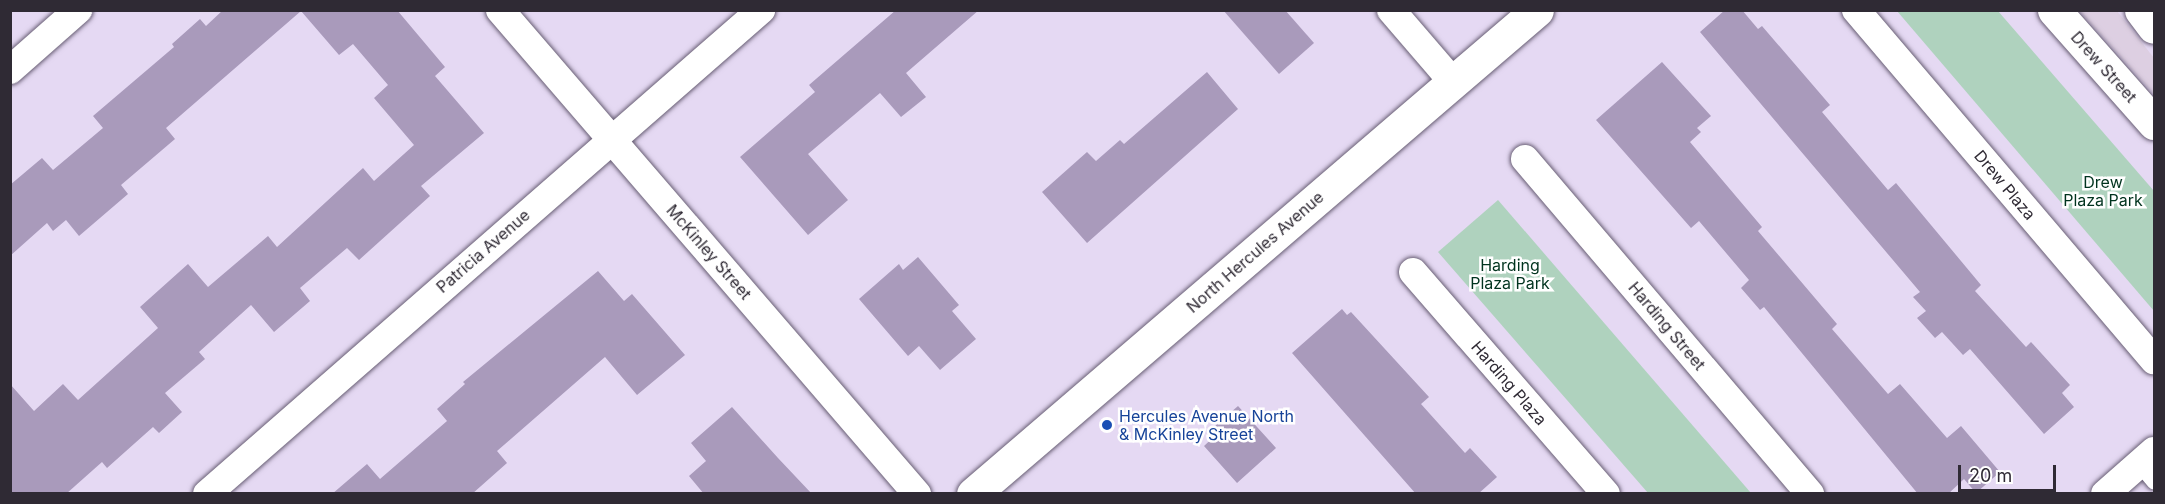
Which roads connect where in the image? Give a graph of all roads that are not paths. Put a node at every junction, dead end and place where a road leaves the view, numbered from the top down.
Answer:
1 (78, 10) edge
2 (500, 10) edge
3 (760, 10) edge
4 (1391, 10) edge
5 (1537, 10) edge
6 (1856, 10) edge
7 (2054, 10) edge
8 (2141, 10) edge
9 (2154, 27) edge
10 (10, 70) edge
11 (1453, 82) junction
12 (2154, 123) edge
13 (612, 139) junction
14 (1525, 159) dead end
15 (1413, 272) dead end
16 (2154, 360) edge
17 (2149, 466) edge
18 (207, 494) edge
19 (917, 494) edge
20 (973, 494) edge
21 (1606, 494) edge
22 (1810, 494) edge
23 (2105, 494) edge

1 - 10 street
2 - 13 street, McKinley Street
3 - 13 street, Patricia Avenue
4 - 11 street
5 - 11 street, North Hercules Avenue
6 - 16 street, Drew Plaza
7 - 12 street, Drew Street
8 - 9 street
11 - 20 street, North Hercules Avenue
13 - 18 street, Patricia Avenue
13 - 19 street, McKinley Street
14 - 22 street, Harding Street
15 - 21 street, Harding Plaza
17 - 23 street

